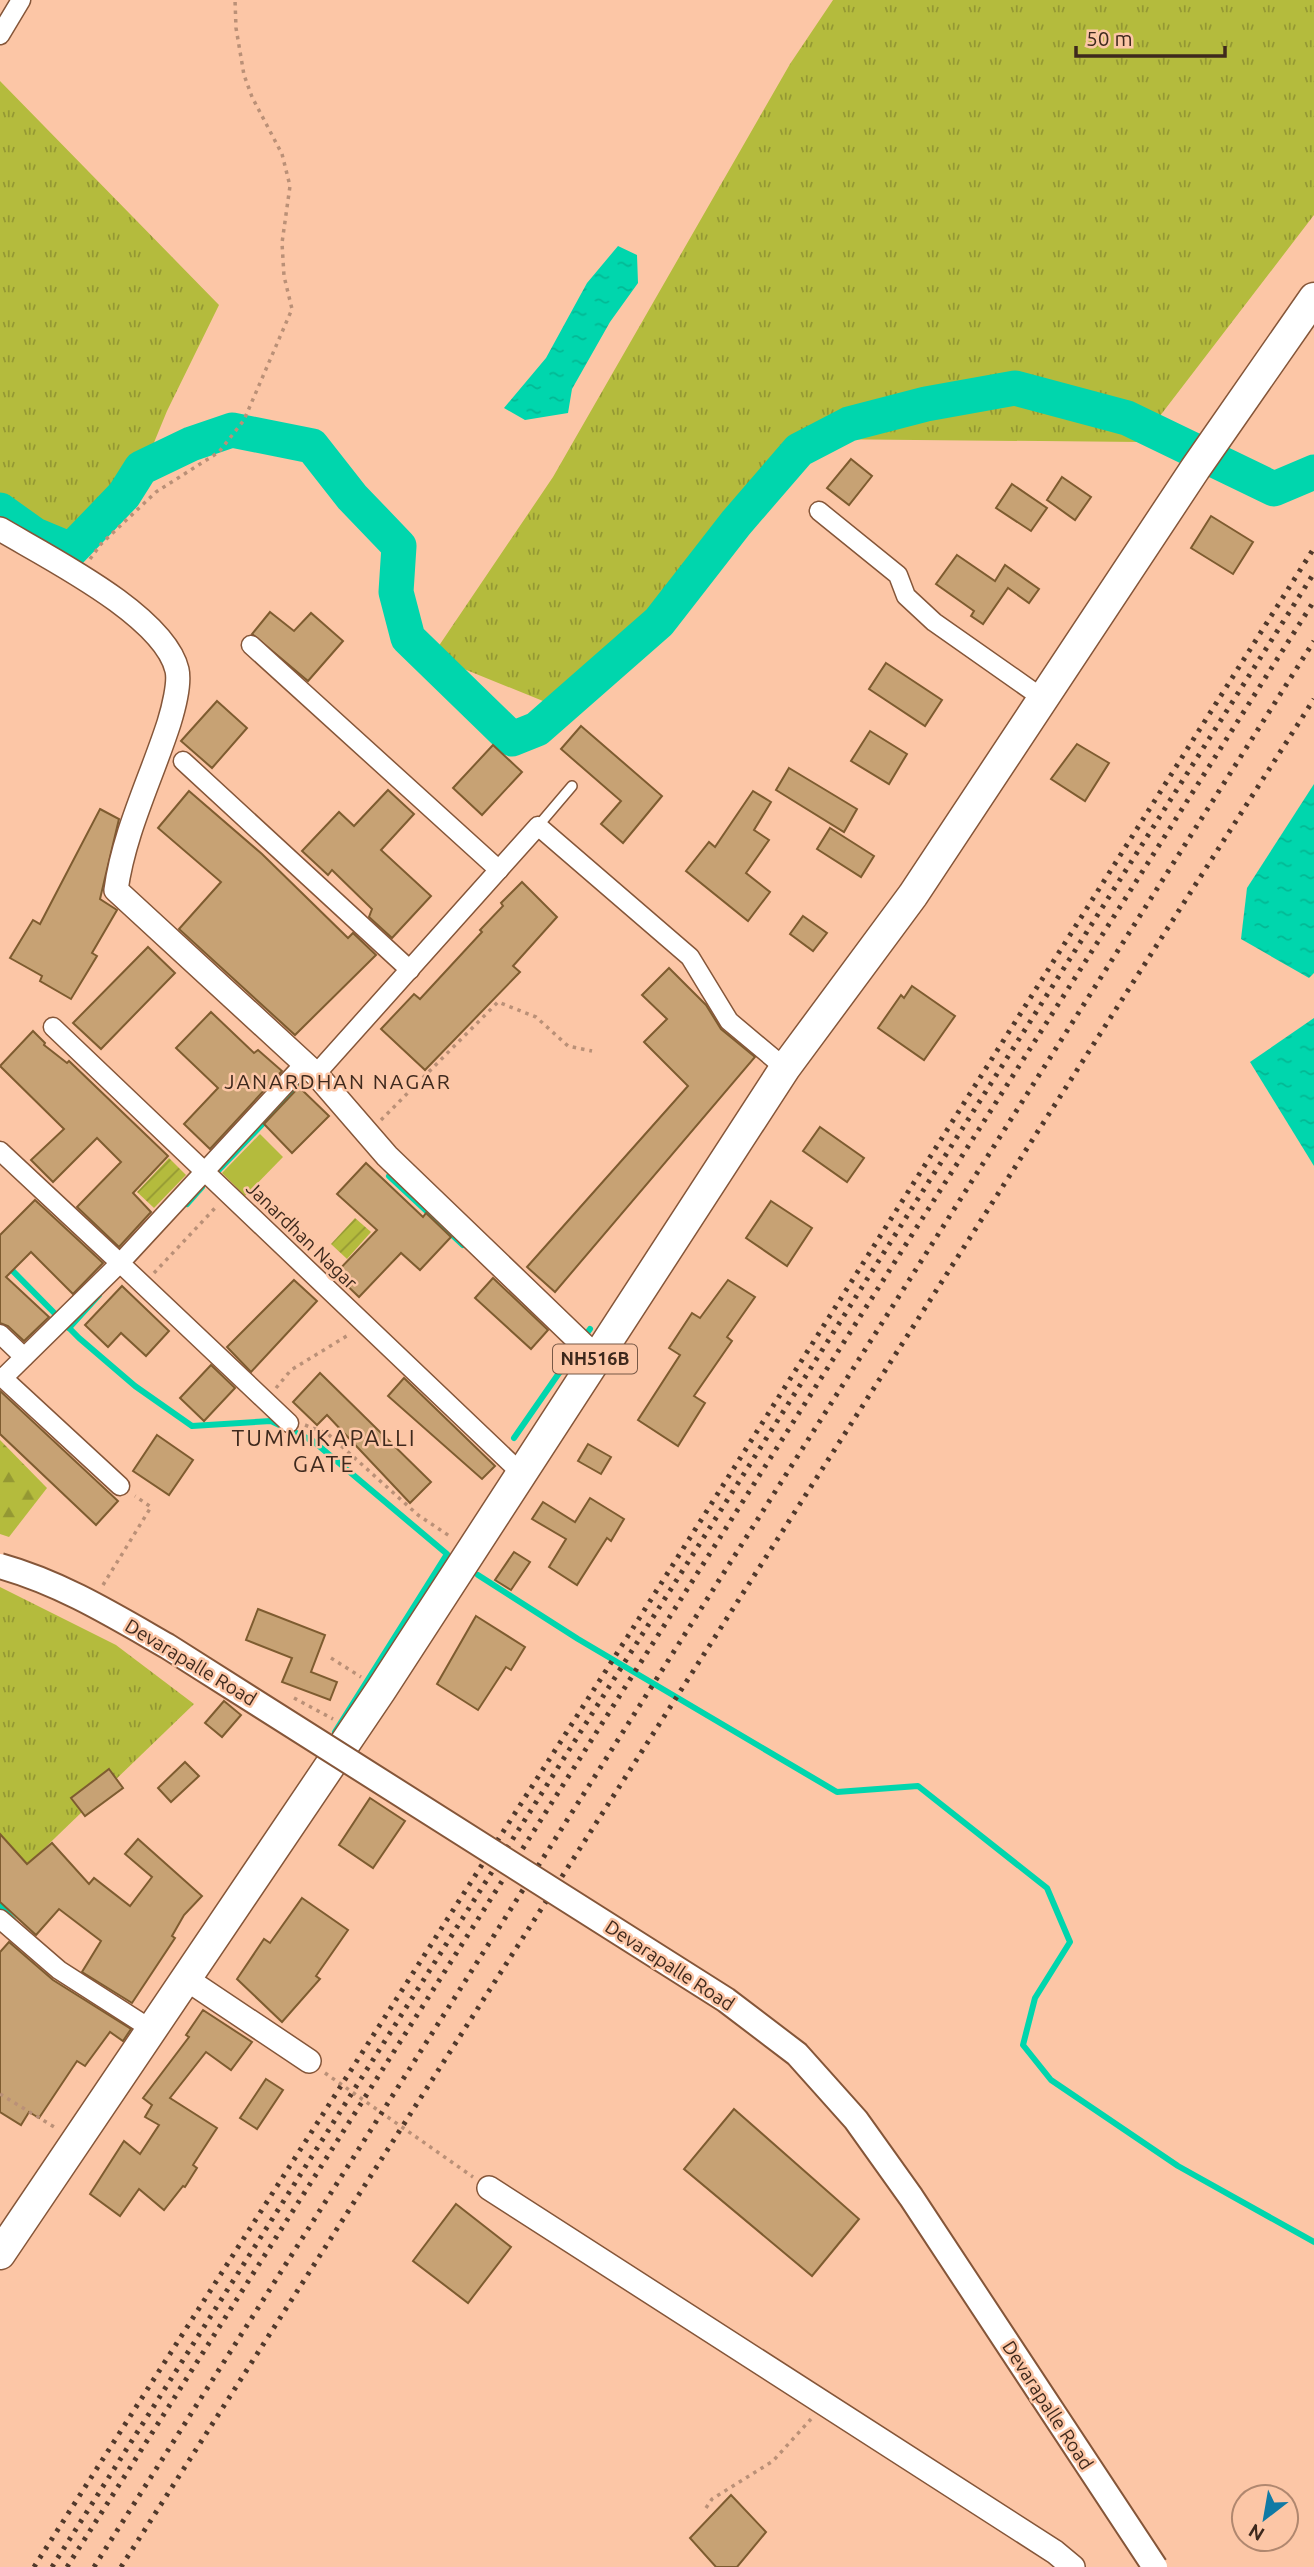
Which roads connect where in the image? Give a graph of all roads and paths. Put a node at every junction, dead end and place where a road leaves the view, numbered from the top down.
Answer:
1 (21, 0) edge
2 (235, 0) edge
3 (0, 35) edge
4 (1314, 298) edge
5 (819, 512) dead end
6 (0, 529) edge
7 (78, 575) junction
8 (251, 645) dead end
9 (1045, 700) junction
10 (183, 761) dead end
11 (572, 786) dead end
12 (538, 826) junction
13 (499, 870) junction
14 (410, 970) junction
15 (53, 1027) dead end
16 (592, 1051) dead end
17 (785, 1068) junction
18 (311, 1069) junction
19 (368, 1134) junction
20 (0, 1151) edge
21 (205, 1172) junction
22 (229, 1194) junction
23 (120, 1263) junction
24 (143, 1284) junction
25 (0, 1334) edge
26 (376, 1335) junction
27 (24, 1357) junction
28 (596, 1357) junction
29 (266, 1401) junction
30 (289, 1423) joint
31 (521, 1473) junction
32 (120, 1486) joint
33 (471, 1550) junction
34 (0, 1566) edge
35 (114, 1592) dead end
36 (331, 1658) dead end
37 (381, 1690) junction
38 (287, 1694) dead end
39 (353, 1730) junction
40 (0, 1919) edge
41 (185, 1978) junction
42 (151, 2029) junction
43 (309, 2061) joint
44 (0, 2094) edge
45 (75, 2141) junction
46 (489, 2188) joint
47 (0, 2254) edge
48 (825, 2405) junction
49 (706, 2508) dead end
50 (1073, 2567) edge
51 (1155, 2567) edge

1 - 3 street
2 - 7 path
4 - 9 highway, NH516B
5 - 9 street
6 - 7 street
7 - 18 street
8 - 13 street
9 - 17 highway, NH516B
10 - 14 street
11 - 12 lane
12 - 13 street
12 - 17 street
13 - 14 street
14 - 18 street
15 - 21 street, Janardhan Nagar
16 - 19 path
17 - 28 highway, NH516B
18 - 19 street
18 - 21 street
19 - 28 street
20 - 23 street
21 - 22 street, Janardhan Nagar
21 - 23 street
22 - 24 path
22 - 26 street, Janardhan Nagar
23 - 24 street
23 - 27 street
24 - 29 street
25 - 27 street
26 - 29 path
26 - 31 street, Janardhan Nagar
27 - 32 street
28 - 31 highway, NH516B
29 - 30 street
30 - 33 path
31 - 33 highway, NH516B
32 - 35 path
33 - 37 highway, NH516B
34 - 51 main road, Devarapalle Road, bridge
36 - 37 path
37 - 39 highway, NH516B
38 - 39 path
39 - 41 highway, NH516B
40 - 42 street
41 - 42 highway, NH516B
41 - 43 street
42 - 45 highway, NH516B
43 - 46 path
44 - 45 path
45 - 47 highway, NH516B
46 - 48 street
48 - 49 path
48 - 50 street

